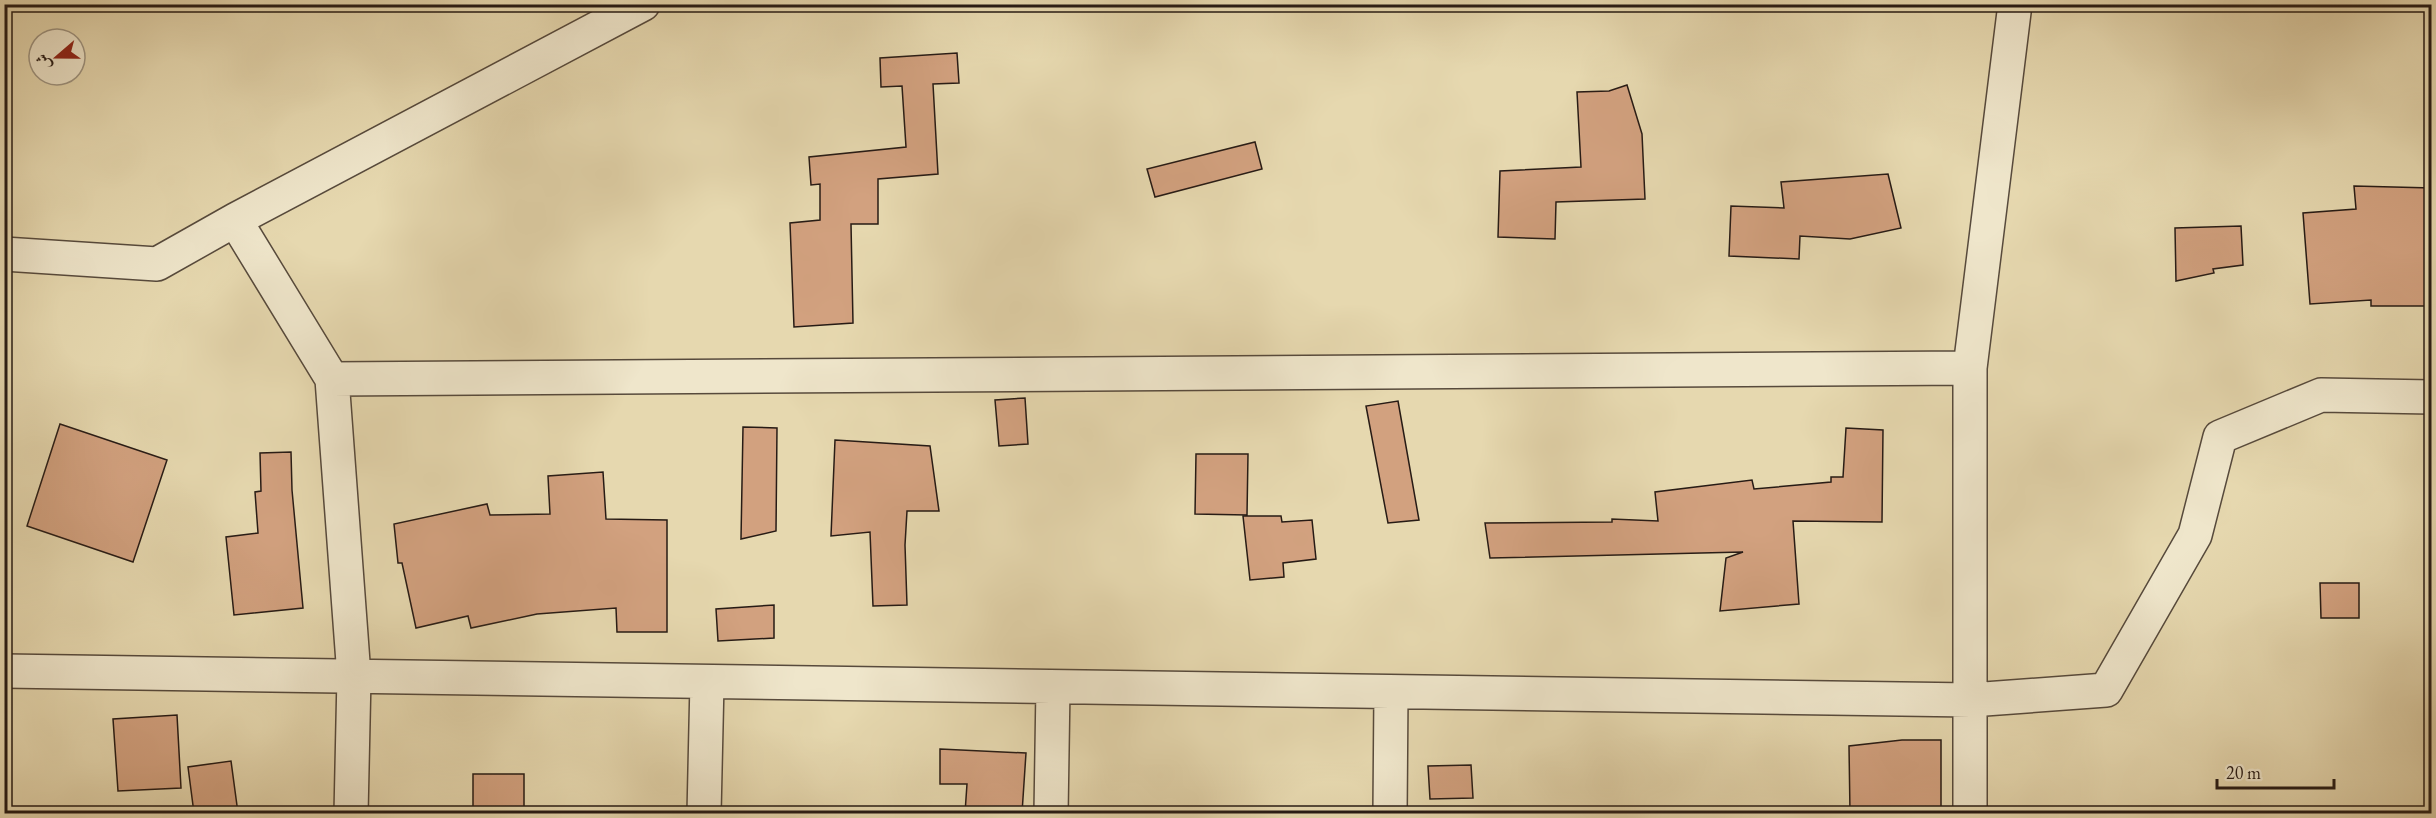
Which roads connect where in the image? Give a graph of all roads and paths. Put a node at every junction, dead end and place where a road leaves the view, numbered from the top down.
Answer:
1 (644, 4) edge
2 (2015, 4) edge
3 (235, 220) junction
4 (4, 254) edge
5 (1970, 368) junction
6 (332, 379) junction
7 (2432, 397) edge
8 (4, 671) edge
9 (354, 676) junction
10 (707, 682) junction
11 (1053, 687) junction
12 (1391, 692) junction
13 (1971, 700) junction
14 (351, 813) edge
15 (704, 813) edge
16 (1051, 813) edge
17 (1390, 813) edge
18 (1970, 813) edge

1 - 3 street
2 - 5 street
3 - 4 street
3 - 6 street
5 - 6 street
5 - 13 street
6 - 9 street
7 - 13 street
8 - 9 street
9 - 10 street
9 - 14 street
10 - 11 street
10 - 15 street
11 - 12 street
11 - 16 street
12 - 13 street
12 - 17 street
13 - 18 street

